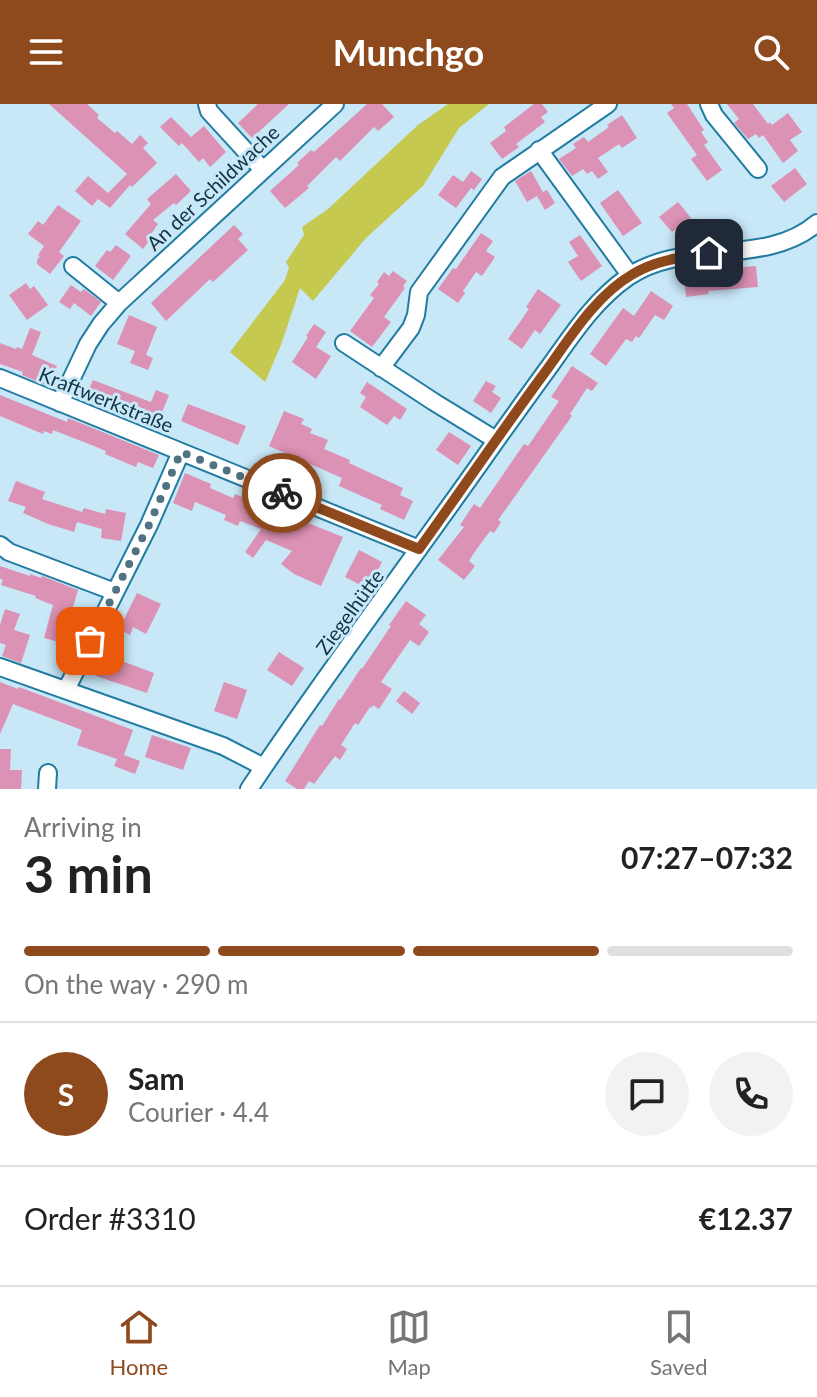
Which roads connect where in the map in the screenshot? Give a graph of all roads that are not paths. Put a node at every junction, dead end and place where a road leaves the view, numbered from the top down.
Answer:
1 (207, 104) edge
2 (335, 104) edge
3 (608, 104) edge
4 (709, 104) edge
5 (539, 150) junction
6 (758, 169) dead end
7 (263, 170) junction
8 (817, 223) edge
9 (73, 266) dead end
10 (630, 275) junction
11 (119, 303) junction
12 (344, 343) dead end
13 (381, 368) junction
14 (0, 378) edge
15 (60, 403) junction
16 (496, 440) junction
17 (181, 452) junction
18 (0, 545) edge
19 (419, 549) junction
20 (115, 592) junction
21 (0, 667) edge
22 (66, 690) junction
23 (264, 767) junction
24 (249, 789) edge

1 - 7 street
2 - 7 street, An der Schildwache
3 - 5 street
4 - 6 street
5 - 10 street
5 - 13 street
7 - 11 street, An der Schildwache
8 - 10 street, Ziegelhütte
9 - 11 street
10 - 16 street, Ziegelhütte
11 - 15 street, An der Schildwache
12 - 13 street
13 - 16 street
14 - 15 street, Kraftwerkstraße
15 - 17 street, Kraftwerkstraße
16 - 19 street, Ziegelhütte
17 - 19 street, Kraftwerkstraße
17 - 20 street
18 - 20 street
19 - 23 street, Ziegelhütte
20 - 22 street
21 - 22 street
22 - 23 street
23 - 24 street, Ziegelhütte

